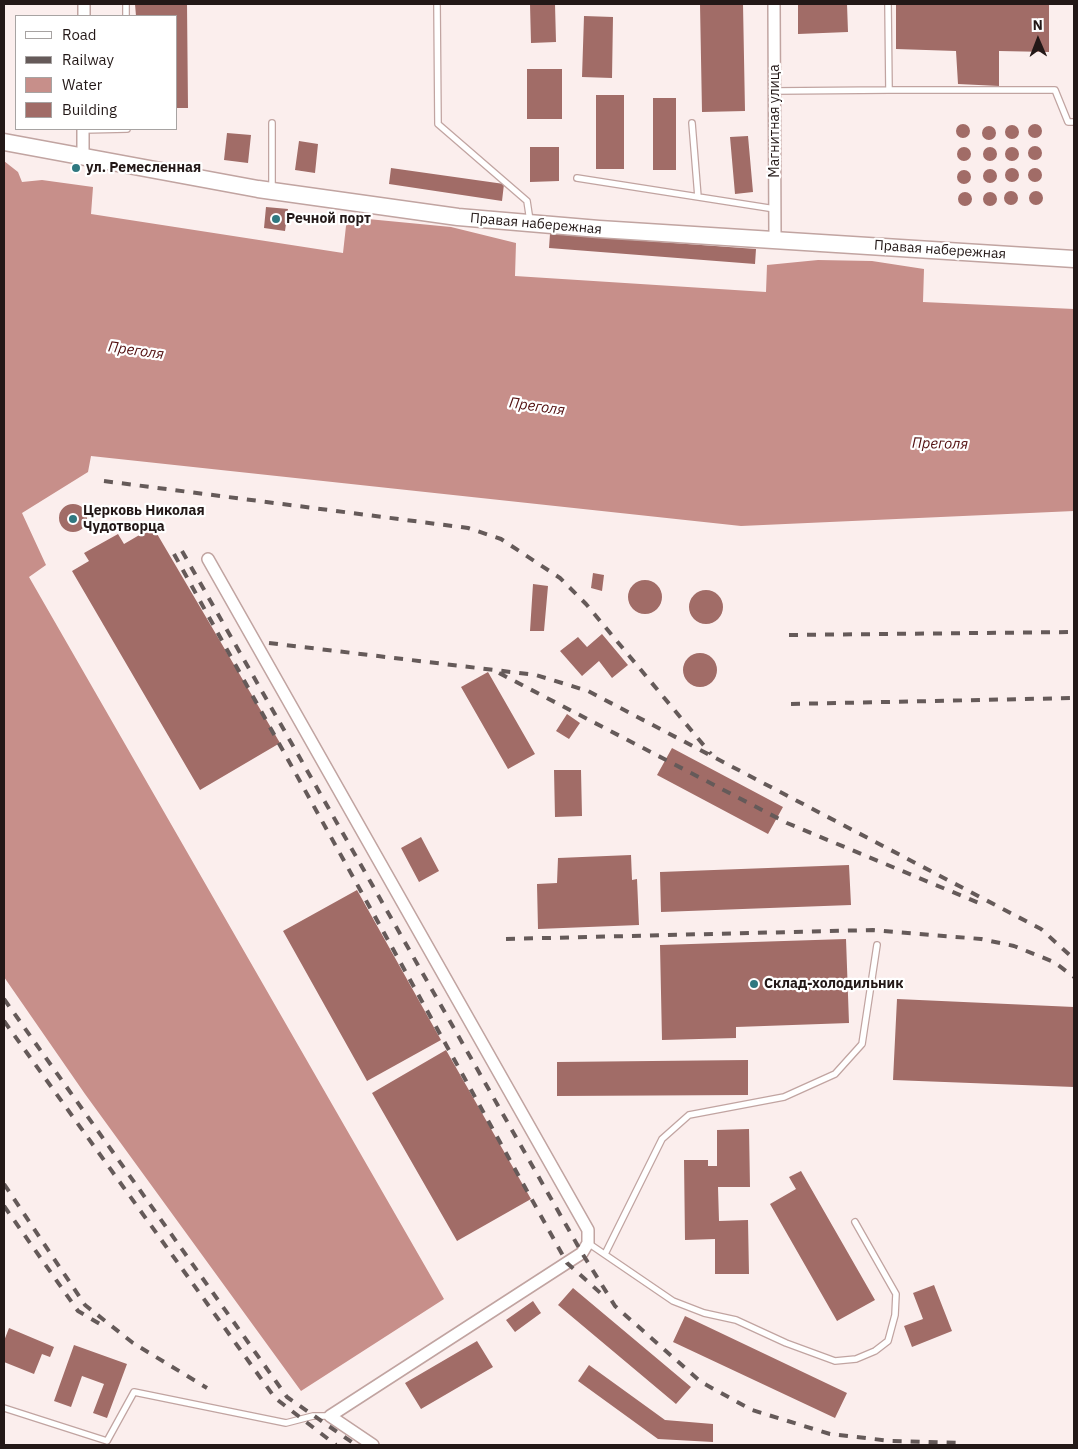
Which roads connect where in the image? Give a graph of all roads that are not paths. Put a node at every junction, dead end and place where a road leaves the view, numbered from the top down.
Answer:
1 (437, 4) edge
2 (774, 4) edge
3 (888, 4) edge
4 (889, 90) junction
5 (775, 91) junction
6 (1074, 122) edge
7 (272, 123) dead end
8 (692, 123) dead end
9 (83, 130) edge
10 (4, 142) edge
11 (83, 158) junction
12 (577, 178) dead end
13 (272, 191) junction
14 (698, 197) junction
15 (775, 209) junction
16 (530, 223) junction
17 (775, 239) junction
18 (1074, 259) edge
19 (208, 559) dead end
20 (877, 945) dead end
21 (855, 1222) dead end
22 (588, 1243) junction
23 (605, 1254) junction
24 (4, 1408) edge
25 (330, 1416) junction
26 (373, 1445) edge

1 - 16 lane
2 - 5 street, Магнитная улица
3 - 4 lane
4 - 5 lane
4 - 6 lane
5 - 15 street, Магнитная улица
7 - 13 lane
8 - 14 lane
9 - 11 street
10 - 11 main road, Правая набережная
11 - 13 main road, Правая набережная
12 - 14 lane
13 - 16 main road, Правая набережная
14 - 15 lane
15 - 17 street, Магнитная улица
16 - 17 main road, Правая набережная
17 - 18 main road, Правая набережная
19 - 22 street
20 - 23 lane
21 - 23 lane
22 - 23 lane
22 - 25 street
24 - 25 lane
25 - 26 street

